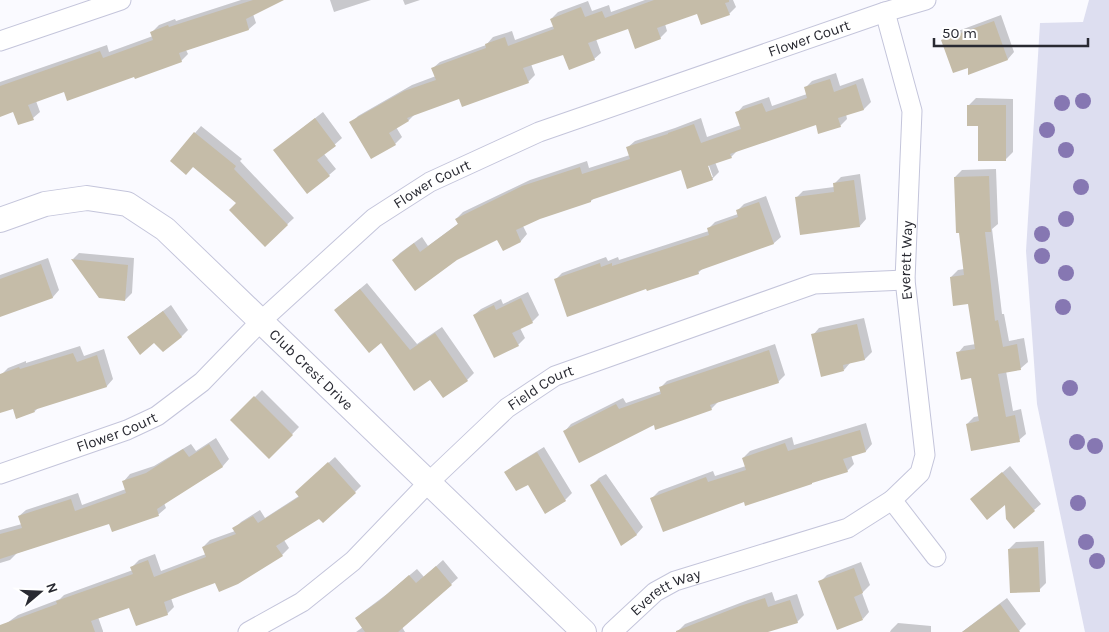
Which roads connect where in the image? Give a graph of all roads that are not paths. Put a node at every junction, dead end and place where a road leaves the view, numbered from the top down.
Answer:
1 (121, 0) edge
2 (926, 0) edge
3 (885, 12) junction
4 (0, 40) edge
5 (0, 220) edge
6 (906, 280) junction
7 (262, 321) junction
8 (0, 474) edge
9 (428, 483) junction
10 (892, 500) junction
11 (936, 557) dead end
12 (248, 632) edge
13 (584, 632) edge
14 (612, 632) edge

1 - 4 street
2 - 3 street, Flower Court
3 - 6 street, Everett Way
3 - 7 street, Flower Court
5 - 7 street, Club Crest Drive
6 - 9 street, Field Court
6 - 10 street, Everett Way
7 - 8 street, Flower Court
7 - 9 street, Club Crest Drive
9 - 12 street, Field Court
9 - 13 street, Club Crest Drive
10 - 11 street
10 - 14 street, Everett Way

